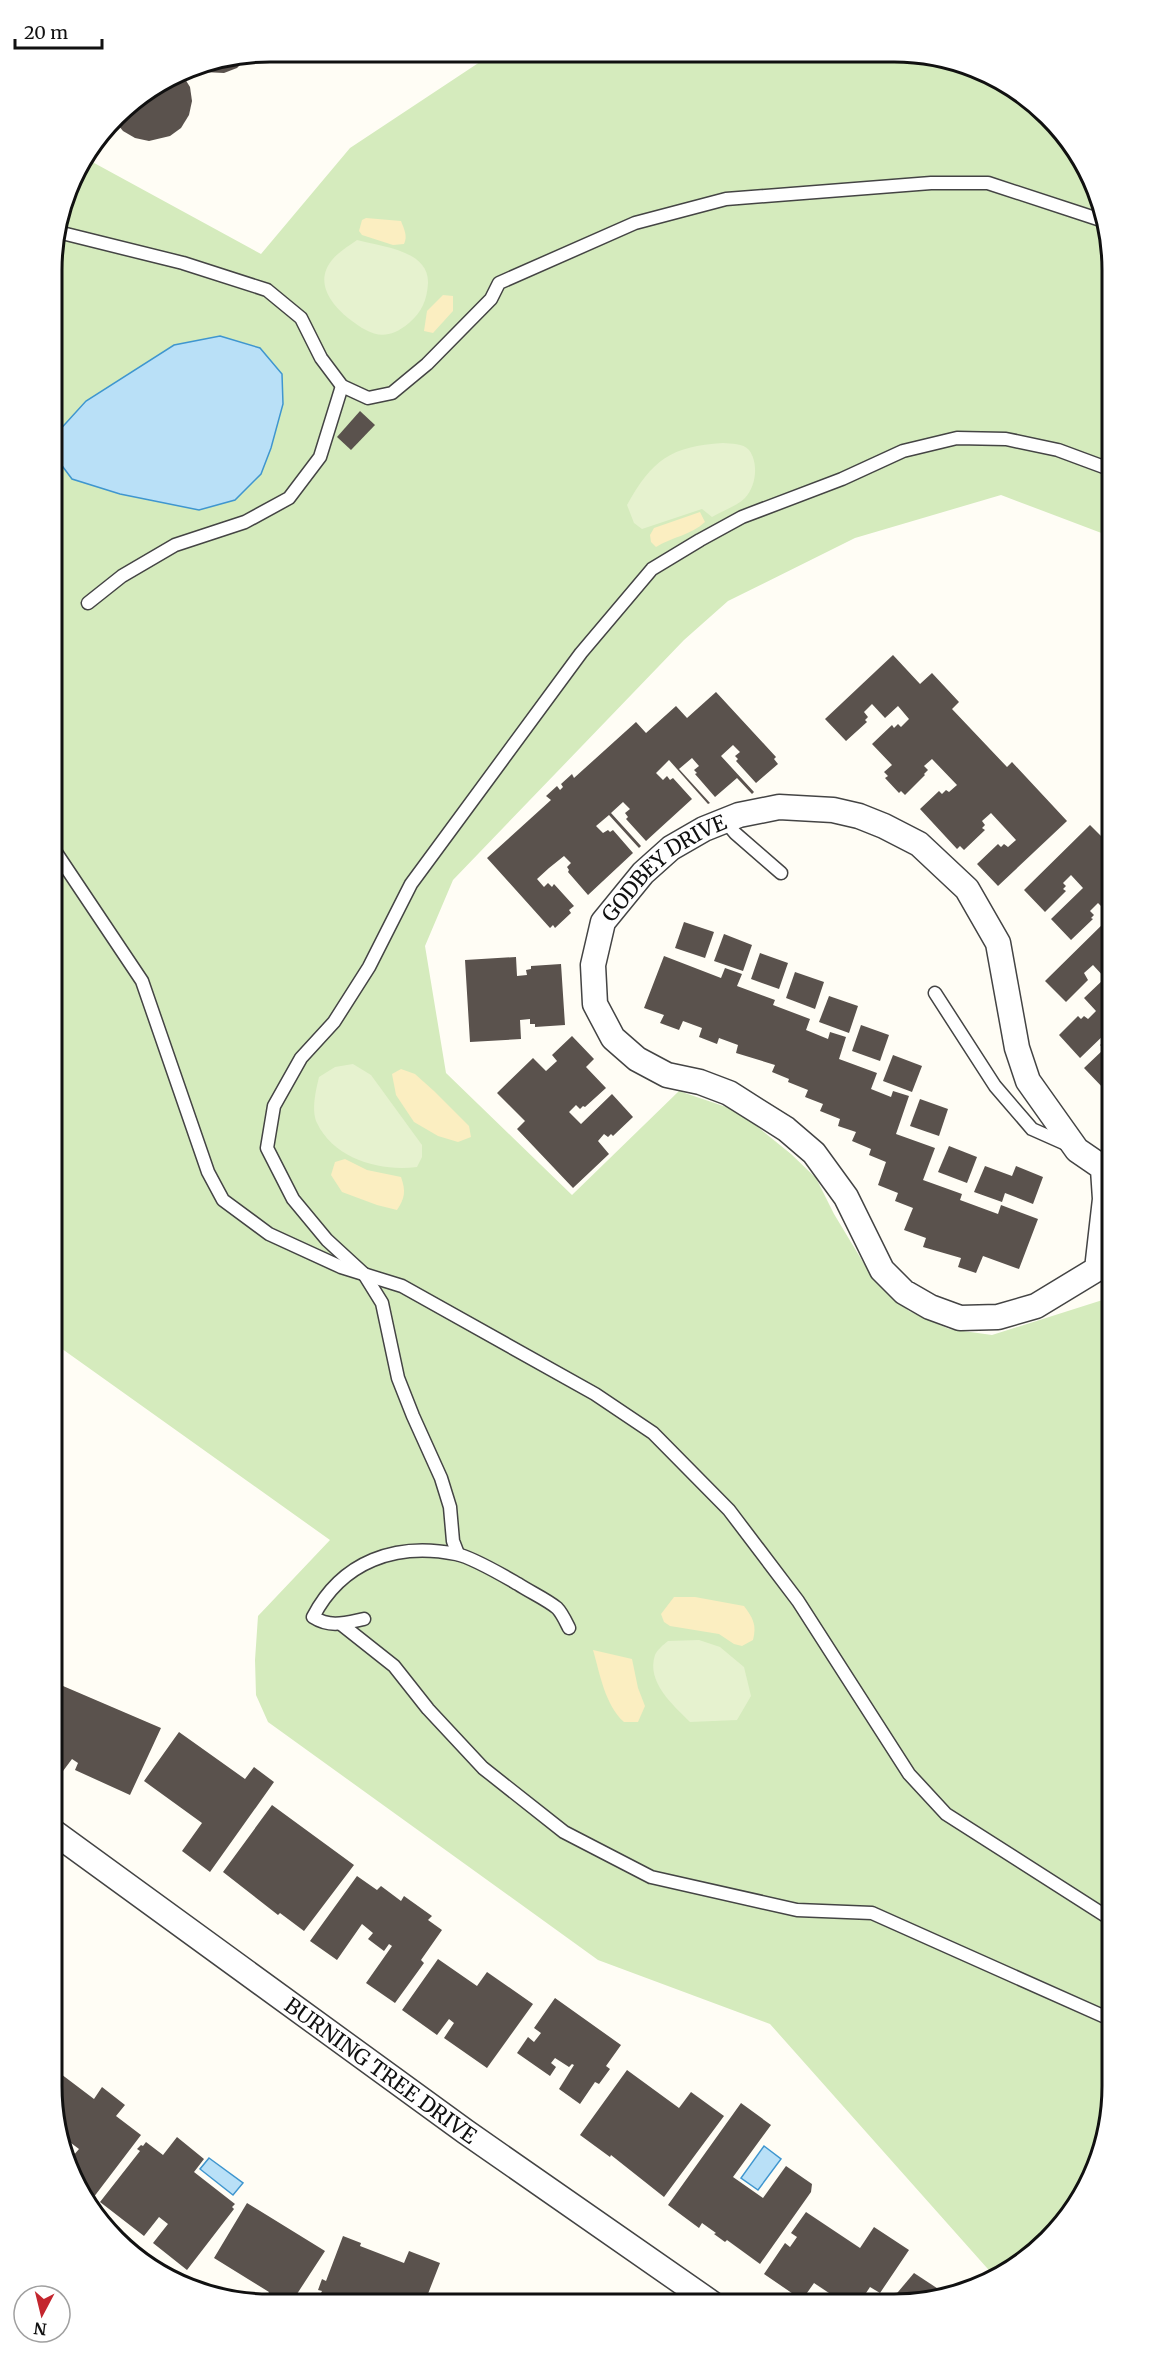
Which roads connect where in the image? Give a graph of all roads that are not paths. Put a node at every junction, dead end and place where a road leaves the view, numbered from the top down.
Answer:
1 (1094, 216) edge
2 (65, 233) edge
3 (342, 386) junction
4 (1102, 467) edge
5 (88, 603) dead end
6 (725, 821) junction
7 (62, 861) edge
8 (781, 873) dead end
9 (935, 993) dead end
10 (1077, 1150) junction
11 (1102, 1168) edge
12 (1101, 1267) edge
13 (364, 1274) junction
14 (458, 1554) junction
15 (364, 1619) dead end
16 (341, 1624) junction
17 (569, 1628) dead end
18 (62, 1838) edge
19 (1101, 1913) edge
20 (1101, 2015) edge
21 (699, 2294) edge

1 - 3 lane
2 - 3 lane
3 - 5 lane
4 - 13 lane
6 - 8 lane
6 - 10 street, GODBEY DRIVE
6 - 12 street, GODBEY DRIVE
7 - 13 lane
9 - 10 lane
10 - 11 street, GODBEY DRIVE
13 - 14 lane
13 - 19 lane
14 - 16 lane
14 - 17 lane
15 - 16 lane
16 - 20 lane
18 - 21 street, BURNING TREE DRIVE

